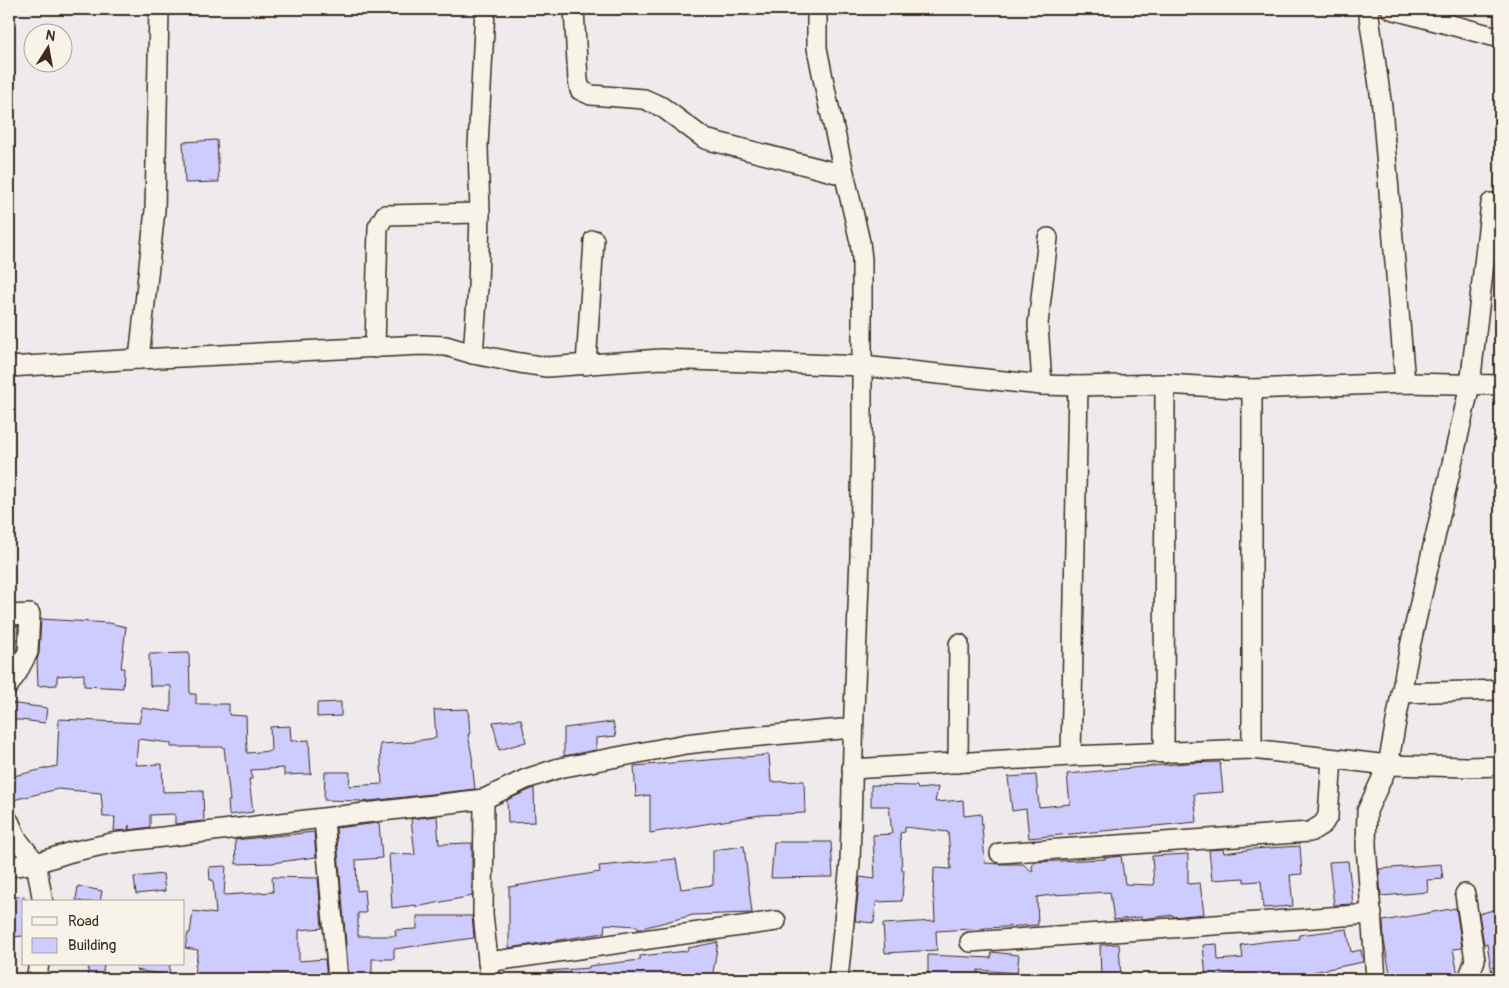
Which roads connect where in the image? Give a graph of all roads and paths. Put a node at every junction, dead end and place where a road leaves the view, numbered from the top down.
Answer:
1 (159, 9) edge
2 (485, 9) edge
3 (574, 9) edge
4 (818, 9) edge
5 (1368, 9) edge
6 (1398, 10) edge
7 (1500, 38) edge
8 (844, 175) junction
9 (1491, 203) dead end
10 (480, 213) junction
11 (1048, 238) dead end
12 (594, 240) dead end
13 (375, 348) junction
14 (473, 354) junction
15 (139, 359) junction
16 (586, 365) junction
17 (863, 366) junction
18 (9, 368) edge
19 (1405, 383) junction
20 (1165, 384) junction
21 (1470, 384) junction
22 (1042, 385) junction
23 (1500, 385) edge
24 (1078, 386) junction
25 (1252, 389) junction
26 (9, 615) edge
27 (959, 644) dead end
28 (9, 685) edge
29 (1500, 690) edge
30 (1401, 693) junction
31 (853, 728) junction
32 (1252, 749) junction
33 (1164, 753) junction
34 (1071, 756) junction
35 (1332, 759) junction
36 (958, 763) junction
37 (1388, 766) junction
38 (1500, 766) edge
39 (852, 769) junction
40 (484, 799) junction
41 (324, 818) junction
42 (9, 821) edge
43 (1000, 853) dead end
44 (36, 863) junction
45 (9, 867) edge
46 (1465, 894) dead end
47 (43, 900) edge
48 (1372, 914) junction
49 (776, 921) dead end
50 (970, 942) dead end
51 (39, 966) edge
52 (489, 970) edge
53 (36, 979) edge
54 (338, 979) edge
55 (838, 979) edge
56 (1376, 979) edge
57 (1468, 979) edge

1 - 15 street
2 - 10 street
3 - 8 street
4 - 8 street
5 - 19 street
6 - 7 street
8 - 17 street
9 - 21 street
10 - 13 street
10 - 14 street
11 - 22 street
12 - 16 street
13 - 14 street
13 - 15 street
14 - 16 street
15 - 18 street
16 - 17 street
17 - 22 street
17 - 31 street
19 - 21 street
19 - 25 street
20 - 24 street
20 - 25 street
20 - 33 street
21 - 23 street
21 - 30 street
22 - 24 street
24 - 34 street
25 - 32 street
26 - 28 street
27 - 36 street
29 - 30 street
30 - 37 street
31 - 39 street
31 - 40 street
32 - 33 street
32 - 35 street
33 - 34 street
34 - 36 street
35 - 37 street
35 - 43 street
36 - 39 street
37 - 38 street
37 - 48 street
39 - 55 street
40 - 41 street
40 - 52 street
41 - 44 street
41 - 54 street
42 - 44 street
44 - 45 street
44 - 47 street
46 - 57 street
48 - 50 street
48 - 56 street
49 - 52 street
51 - 53 street

